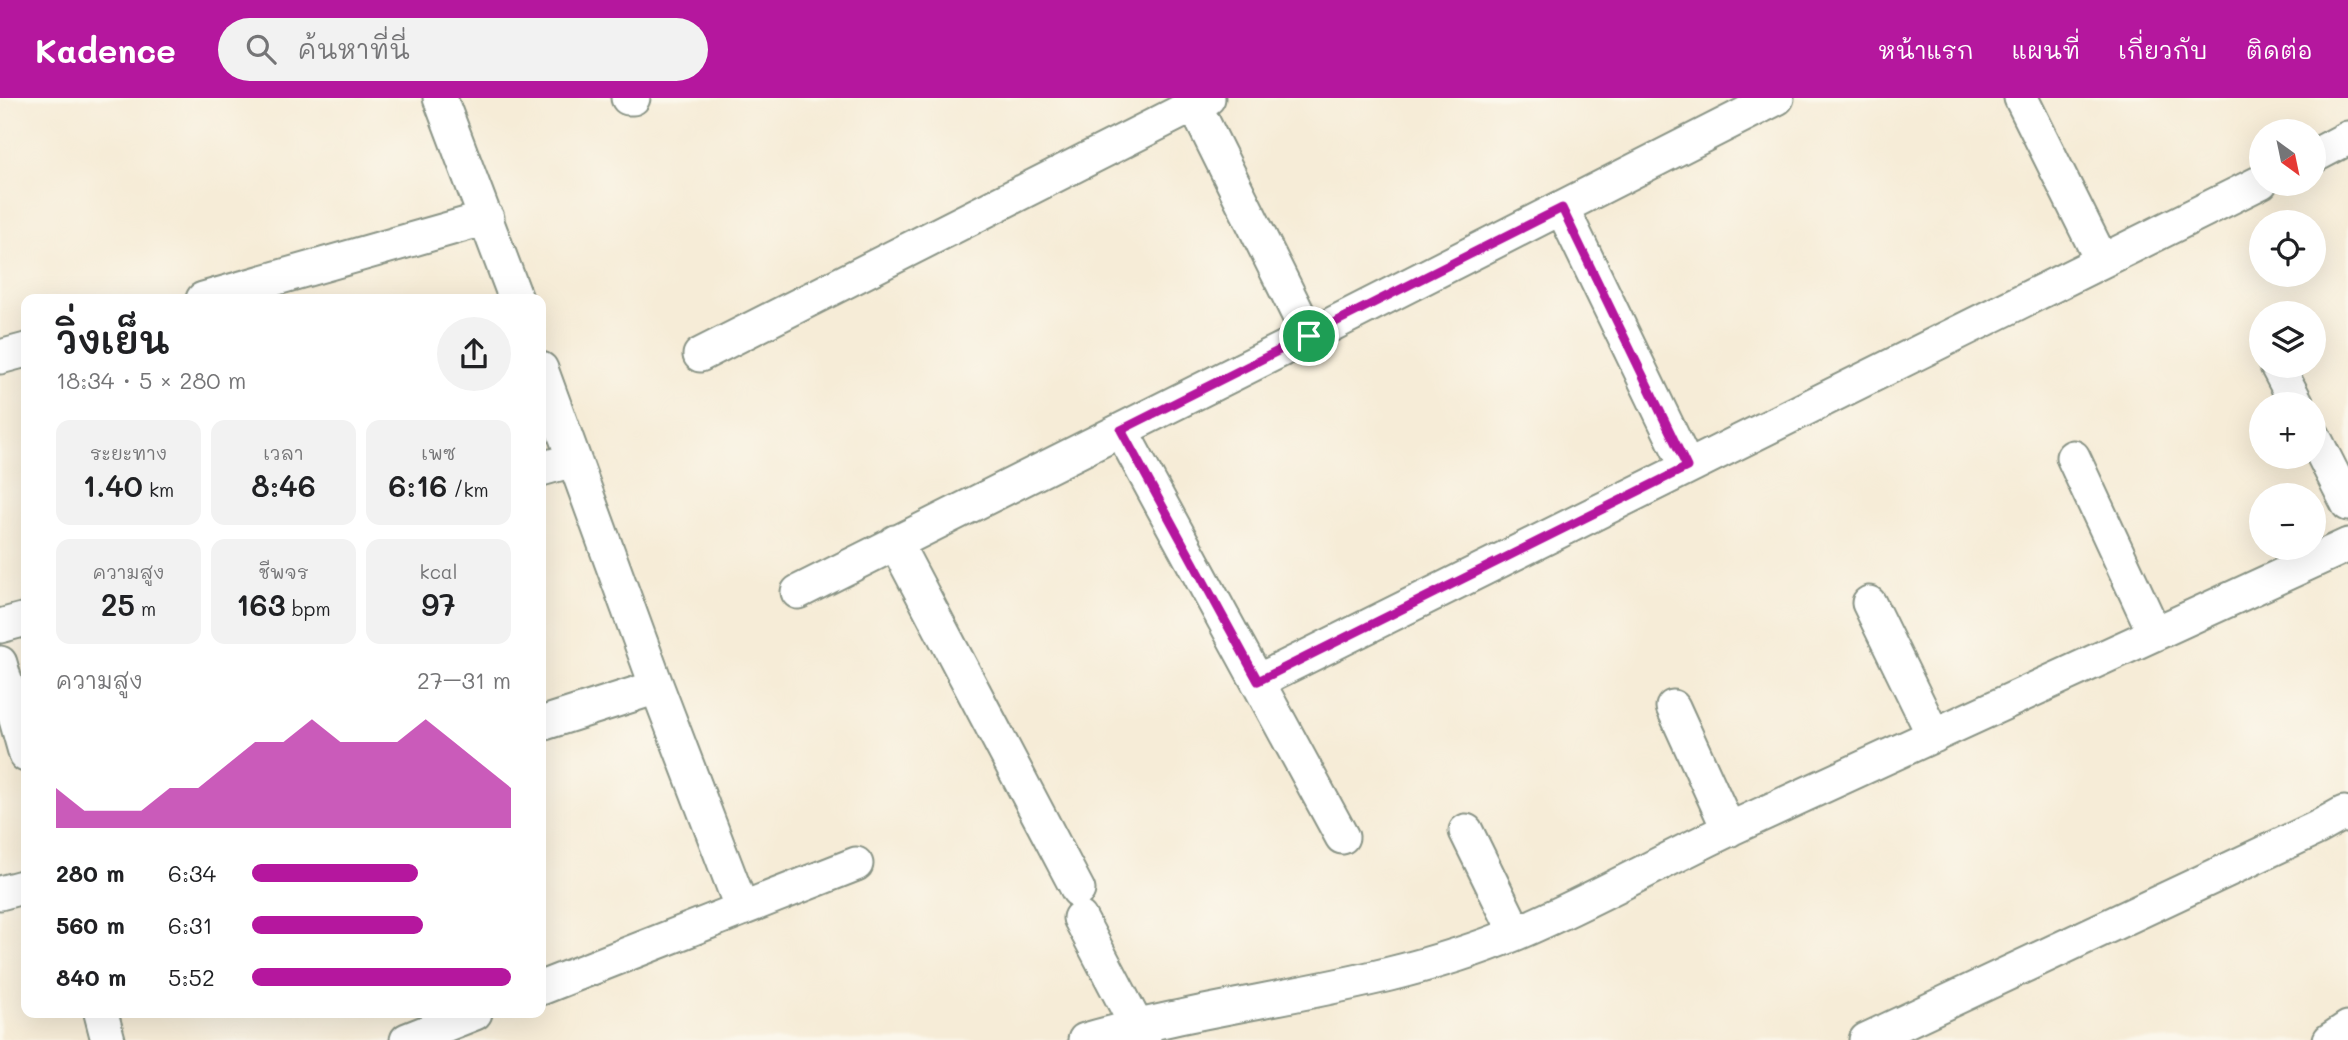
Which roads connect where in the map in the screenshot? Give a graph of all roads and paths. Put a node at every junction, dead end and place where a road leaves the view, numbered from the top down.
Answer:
1 (440, 98) edge
2 (628, 98) edge
3 (634, 98) edge
4 (1777, 98) edge
5 (2021, 98) edge
6 (1198, 100) edge
7 (2348, 138) edge
8 (2326, 150) edge
9 (2249, 188) edge
10 (1562, 208) junction
11 (487, 218) junction
12 (2102, 261) junction
13 (221, 294) edge
14 (514, 294) edge
15 (1309, 336) junction
16 (21, 351) edge
17 (700, 355) dead end
18 (0, 357) edge
19 (546, 383) edge
20 (1121, 430) junction
21 (2073, 457) dead end
22 (573, 460) junction
23 (2326, 461) edge
24 (1687, 467) junction
25 (546, 468) edge
26 (2348, 505) edge
27 (895, 542) junction
28 (2348, 545) edge
29 (798, 592) dead end
30 (1869, 603) dead end
31 (21, 620) edge
32 (0, 626) edge
33 (2154, 632) junction
34 (0, 663) edge
35 (1258, 681) junction
36 (657, 687) junction
37 (1673, 707) dead end
38 (546, 722) edge
39 (1934, 736) junction
40 (21, 737) edge
41 (2348, 816) edge
42 (1729, 830) junction
43 (1466, 831) dead end
44 (1342, 837) dead end
45 (856, 864) dead end
46 (21, 888) edge
47 (0, 893) edge
48 (742, 909) junction
49 (1516, 933) junction
50 (546, 986) edge
51 (102, 1018) edge
52 (462, 1018) edge
53 (2348, 1028) edge
54 (1140, 1033) edge
55 (108, 1040) edge
56 (407, 1040) edge
57 (1085, 1040) edge
58 (1866, 1040) edge
59 (2330, 1040) edge

1 - 11 street
2 - 3 street
4 - 10 street
5 - 12 street
6 - 15 street
6 - 17 street
7 - 8 street
9 - 12 street
10 - 15 street
10 - 24 street
11 - 13 street
11 - 14 street
12 - 24 street
15 - 20 street
16 - 18 street
19 - 22 street
20 - 27 street
20 - 35 street
21 - 33 street
22 - 25 street
22 - 36 street
23 - 26 street
24 - 35 street
27 - 29 street
27 - 54 street
28 - 33 street
30 - 39 street
31 - 32 street
33 - 39 street
34 - 40 street
35 - 44 street
36 - 38 street
36 - 48 street
37 - 42 street
39 - 42 street
41 - 58 street
42 - 49 street
43 - 49 street
45 - 48 street
46 - 47 street
48 - 50 street
49 - 54 street
51 - 55 street
52 - 56 street
53 - 59 street
54 - 57 street

